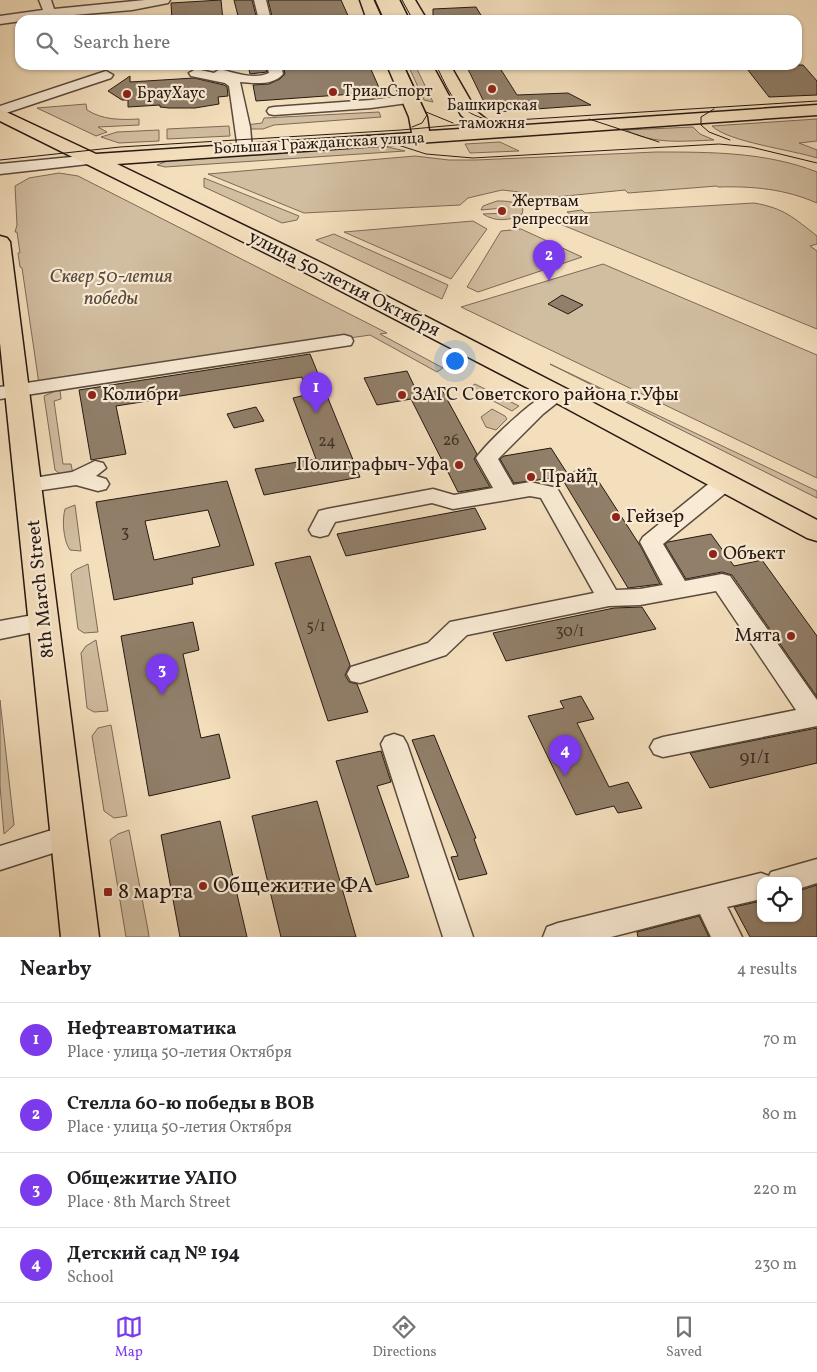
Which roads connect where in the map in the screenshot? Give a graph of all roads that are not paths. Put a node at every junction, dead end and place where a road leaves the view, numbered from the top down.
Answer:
1 (45, 0) edge
2 (260, 0) edge
3 (366, 0) edge
4 (408, 0) edge
5 (161, 4) edge
6 (50, 12) junction
7 (38, 15) edge
8 (264, 15) edge
9 (373, 15) edge
10 (416, 15) edge
11 (15, 19) edge
12 (0, 20) edge
13 (194, 70) edge
14 (196, 70) edge
15 (275, 70) edge
16 (397, 70) edge
17 (445, 70) edge
18 (106, 75) dead end
19 (410, 99) junction
20 (817, 110) edge
21 (274, 111) dead end
22 (0, 112) edge
23 (494, 133) junction
24 (424, 138) junction
25 (245, 149) junction
26 (92, 160) junction
27 (0, 169) edge
28 (0, 242) edge
29 (344, 341) dead end
30 (7, 363) edge
31 (9, 392) edge
32 (558, 394) junction
33 (90, 477) dead end
34 (725, 482) junction
35 (29, 485) junction
36 (506, 493) junction
37 (760, 501) junction
38 (817, 527) edge
39 (320, 530) dead end
40 (817, 532) edge
41 (678, 590) junction
42 (609, 598) junction
43 (44, 622) junction
44 (0, 630) edge
45 (360, 674) dead end
46 (816, 716) edge
47 (394, 744) dead end
48 (663, 747) dead end
49 (68, 837) junction
50 (0, 858) edge
51 (817, 871) edge
52 (795, 877) edge
53 (757, 887) edge
54 (708, 900) junction
55 (80, 937) edge
56 (458, 937) edge
57 (558, 937) edge
58 (726, 937) edge

1 - 6 street
2 - 8 street
3 - 9 main road
4 - 10 main road
5 - 6 street
6 - 7 street
11 - 12 street
13 - 25 street
14 - 15 street
16 - 19 main road
17 - 23 main road
18 - 22 street
19 - 21 street
19 - 24 main road
20 - 23 main road, Большая Гражданская улица
22 - 26 main road, улица 50-летия Октября
23 - 24 main road, Большая Гражданская улица
24 - 25 main road, Большая Гражданская улица
25 - 26 main road, Большая Гражданская улица
26 - 27 street, Большая Гражданская улица
26 - 32 main road, улица 50-летия Октября
28 - 30 main road, 8th March Street
29 - 31 street
30 - 31 main road, 8th March Street
31 - 35 main road, 8th March Street
32 - 34 main road, улица 50-летия Октября
32 - 36 street
33 - 35 street
34 - 37 main road, улица 50-летия Октября
34 - 41 street
35 - 43 main road, 8th March Street
36 - 39 street
36 - 42 street
37 - 38 main road
37 - 40 main road, улица 50-летия Октября
41 - 42 street
41 - 46 street
42 - 45 street
43 - 44 street
43 - 49 main road, 8th March Street
46 - 48 street
47 - 56 street
49 - 50 street
49 - 55 main road, 8th March Street
51 - 52 street
53 - 54 street
54 - 57 street
54 - 58 street

